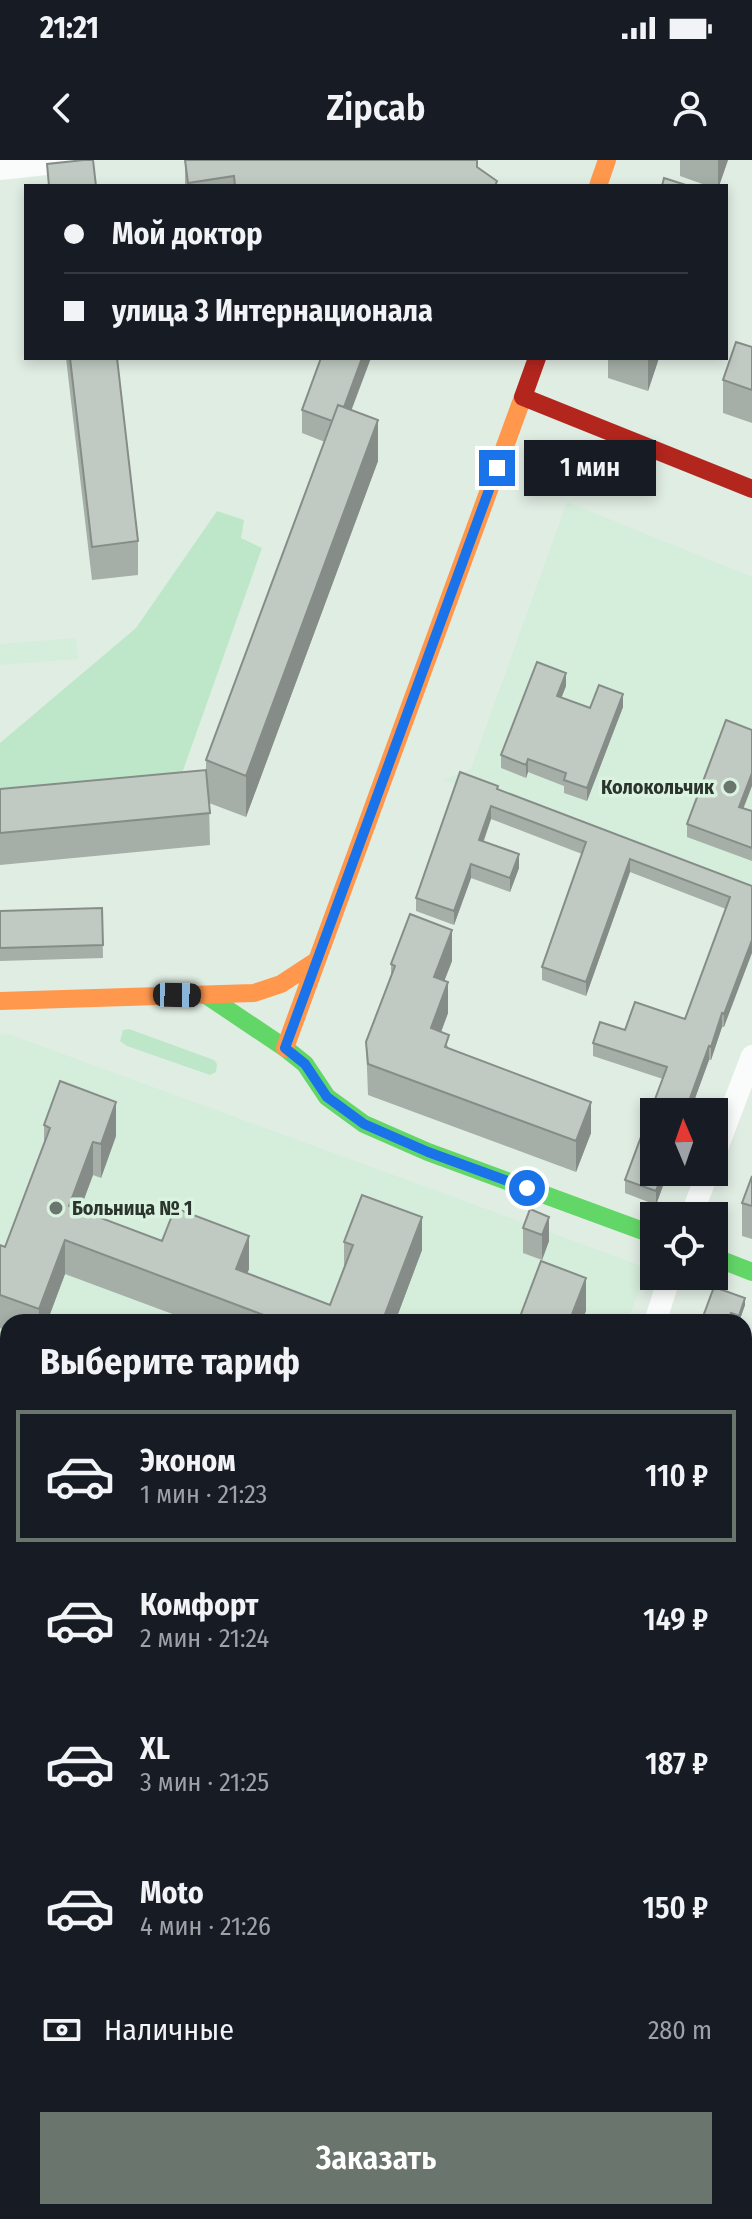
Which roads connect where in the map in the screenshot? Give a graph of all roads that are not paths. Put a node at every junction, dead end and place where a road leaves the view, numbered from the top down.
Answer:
1 (82, 160) edge
2 (607, 160) edge
3 (0, 169) edge
4 (599, 184) edge
5 (536, 360) edge
6 (523, 397) junction
7 (752, 489) edge
8 (316, 961) junction
9 (206, 995) junction
10 (0, 1001) edge
11 (285, 1048) junction
12 (752, 1056) edge
13 (728, 1119) edge
14 (640, 1230) edge
15 (728, 1263) edge
16 (752, 1272) edge
17 (665, 1290) edge
18 (658, 1314) edge

1 - 3 street
2 - 4 street
5 - 6 street
6 - 7 street
6 - 8 street
8 - 9 street
8 - 11 street
9 - 10 street
9 - 11 street
11 - 14 street
12 - 13 street
15 - 16 street
17 - 18 street

